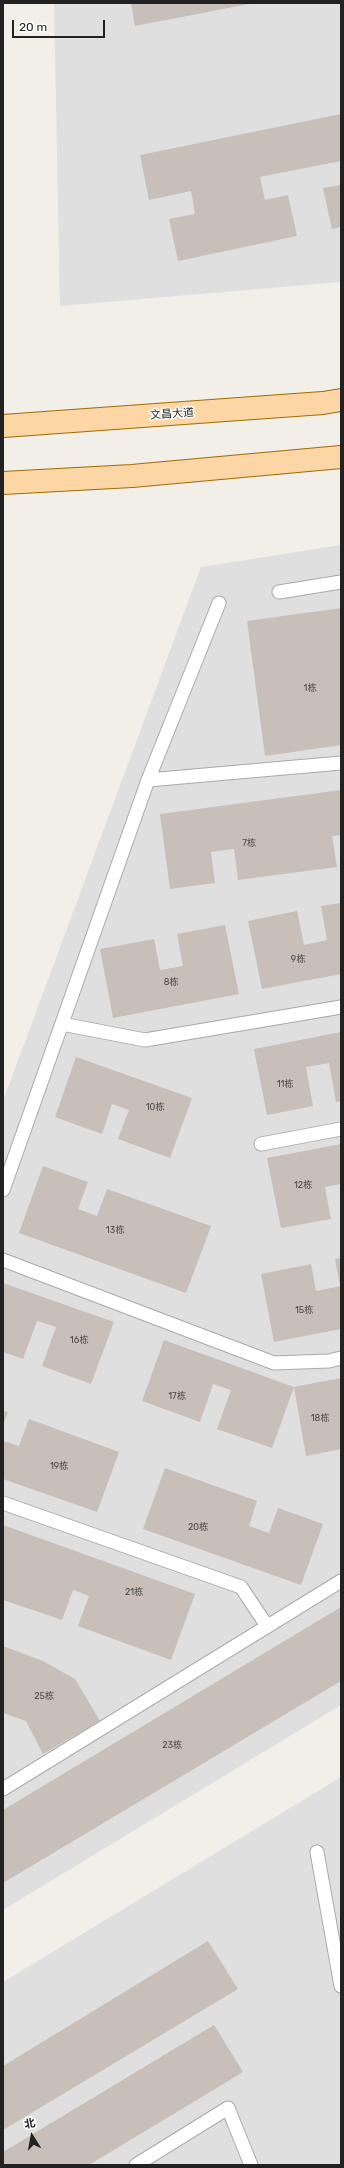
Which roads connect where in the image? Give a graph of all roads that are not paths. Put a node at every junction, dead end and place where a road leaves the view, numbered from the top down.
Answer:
1 (341, 400) edge
2 (3, 426) edge
3 (341, 457) edge
4 (3, 483) edge
5 (341, 582) edge
6 (279, 592) dead end
7 (219, 603) dead end
8 (341, 763) edge
9 (148, 780) junction
10 (341, 1007) edge
11 (62, 1024) junction
12 (341, 1129) edge
13 (261, 1144) dead end
14 (3, 1190) edge
15 (3, 1260) edge
16 (341, 1358) edge
17 (3, 1503) edge
18 (341, 1582) edge
19 (266, 1626) junction
20 (3, 1789) edge
21 (317, 1852) dead end
22 (341, 1986) edge
23 (136, 2165) edge
24 (251, 2165) edge

1 - 2 main road, 文昌大道
3 - 4 main road
5 - 6 lane
7 - 9 lane
8 - 9 lane
9 - 11 lane
10 - 11 lane
11 - 14 lane
12 - 13 lane
15 - 16 lane
17 - 19 lane
18 - 19 lane
19 - 20 lane
21 - 22 lane
23 - 24 lane

